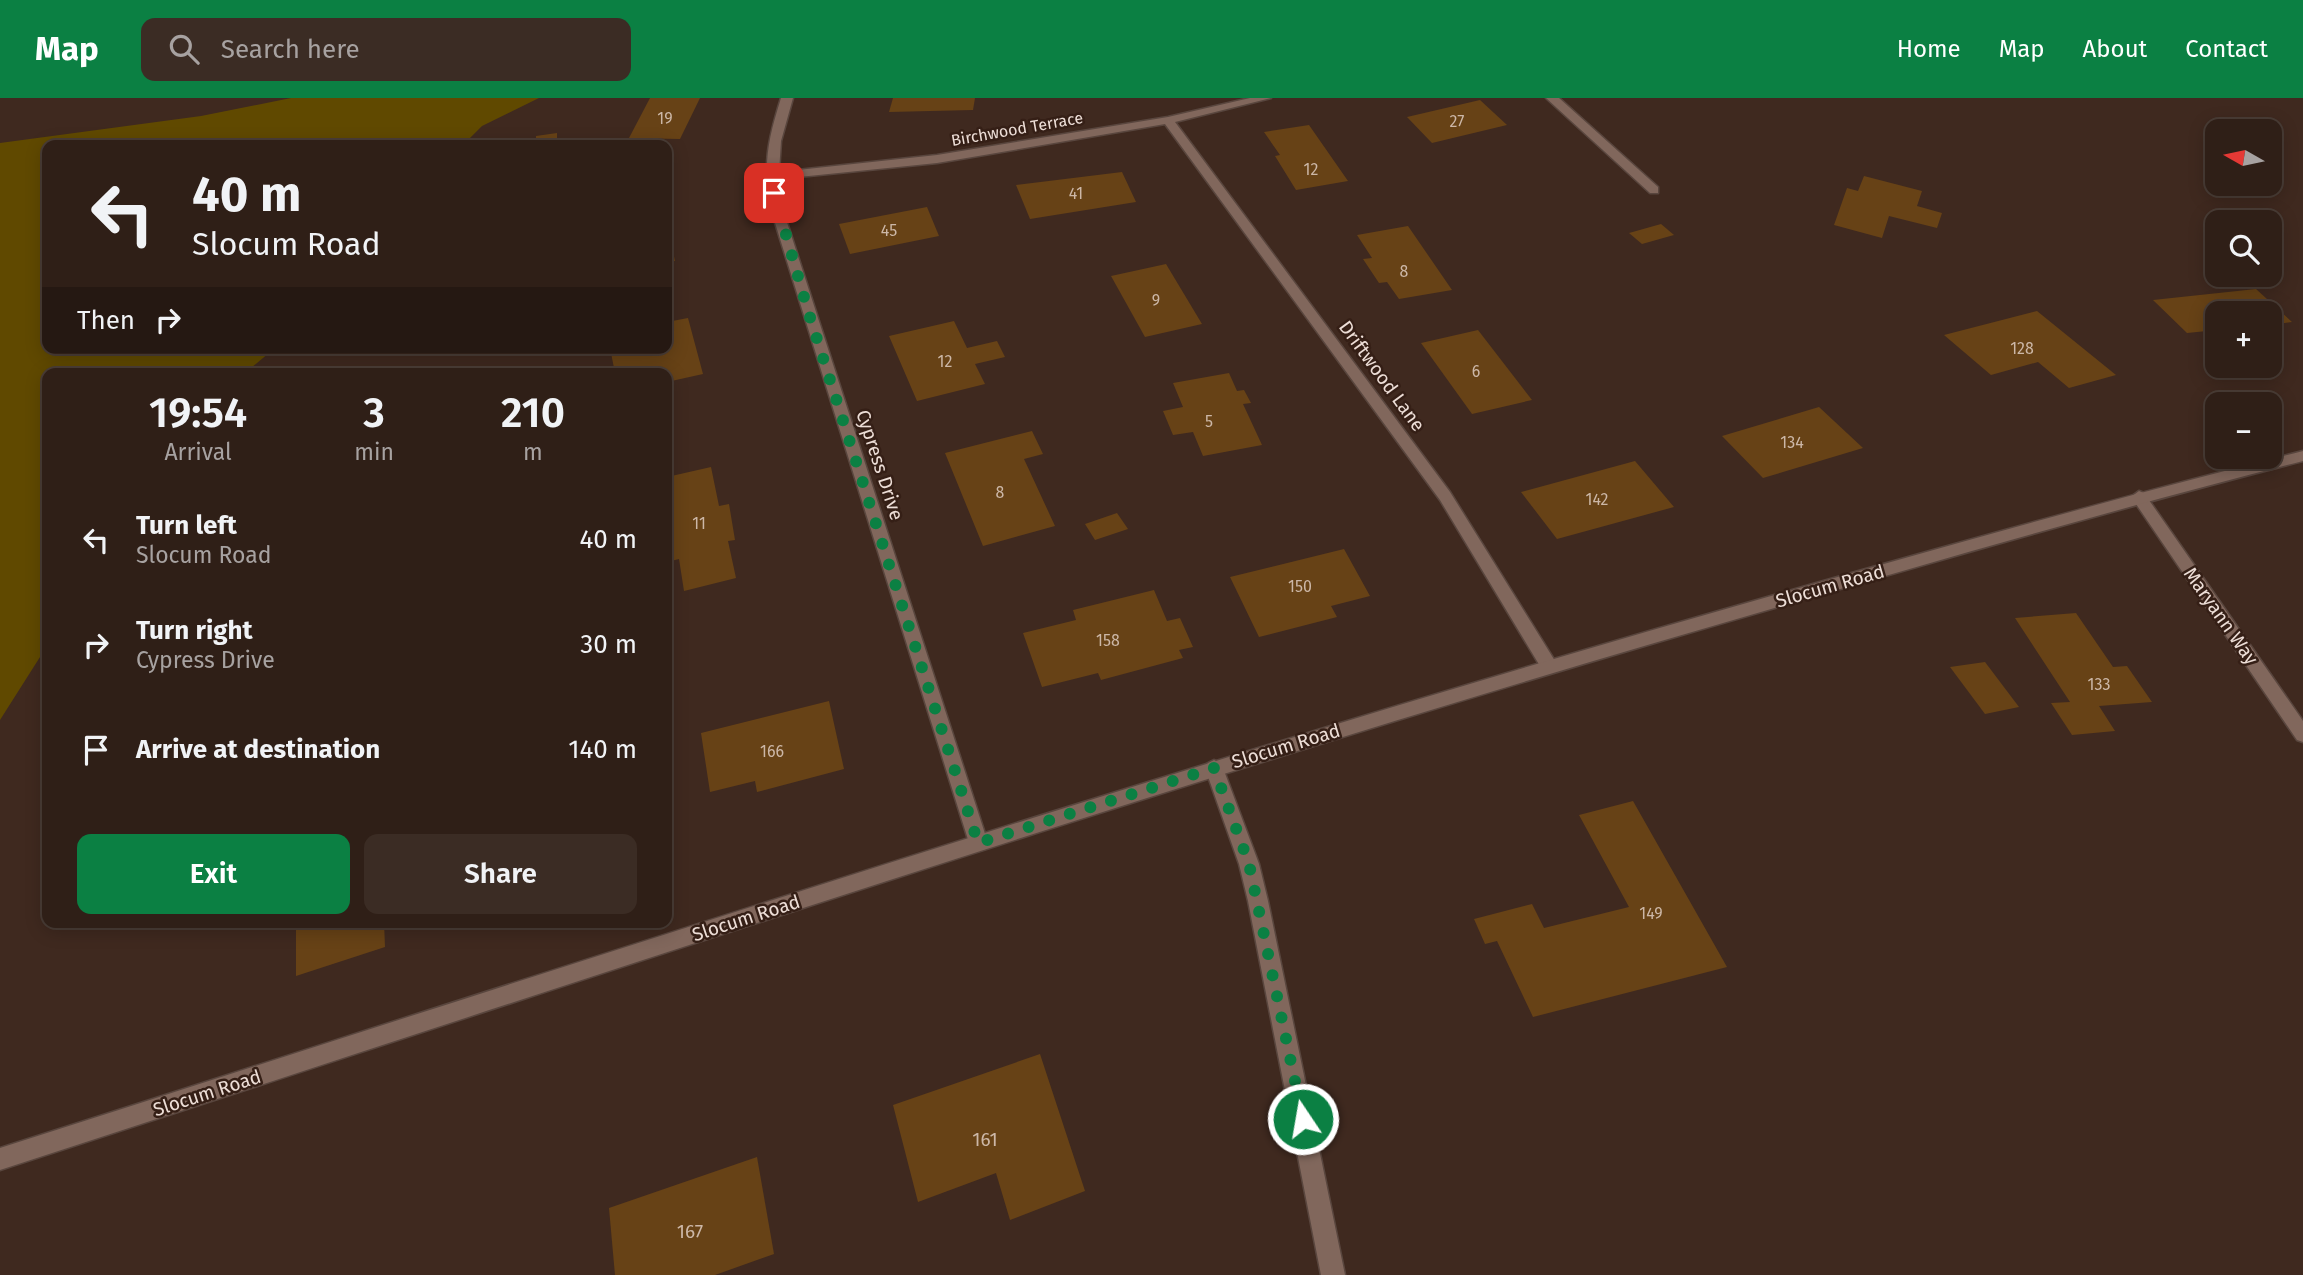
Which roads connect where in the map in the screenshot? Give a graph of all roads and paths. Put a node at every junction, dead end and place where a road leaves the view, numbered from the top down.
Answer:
1 (787, 98) edge
2 (1265, 98) edge
3 (1552, 98) edge
4 (1168, 120) junction
5 (771, 176) junction
6 (1654, 191) dead end
7 (2303, 456) edge
8 (2139, 497) junction
9 (1549, 667) junction
10 (2303, 735) edge
11 (1214, 768) junction
12 (978, 843) junction
13 (0, 1159) edge
14 (1333, 1275) edge

1 - 5 street, Cypress Drive
2 - 4 street, Birchwood Terrace
3 - 6 street
4 - 5 street, Birchwood Terrace
4 - 9 street, Driftwood Lane
5 - 12 street, Cypress Drive
7 - 8 street, Slocum Road
8 - 9 street, Slocum Road
8 - 10 street, Maryann Way
9 - 11 street, Slocum Road
11 - 12 street, Slocum Road
11 - 14 street
12 - 13 street, Slocum Road

